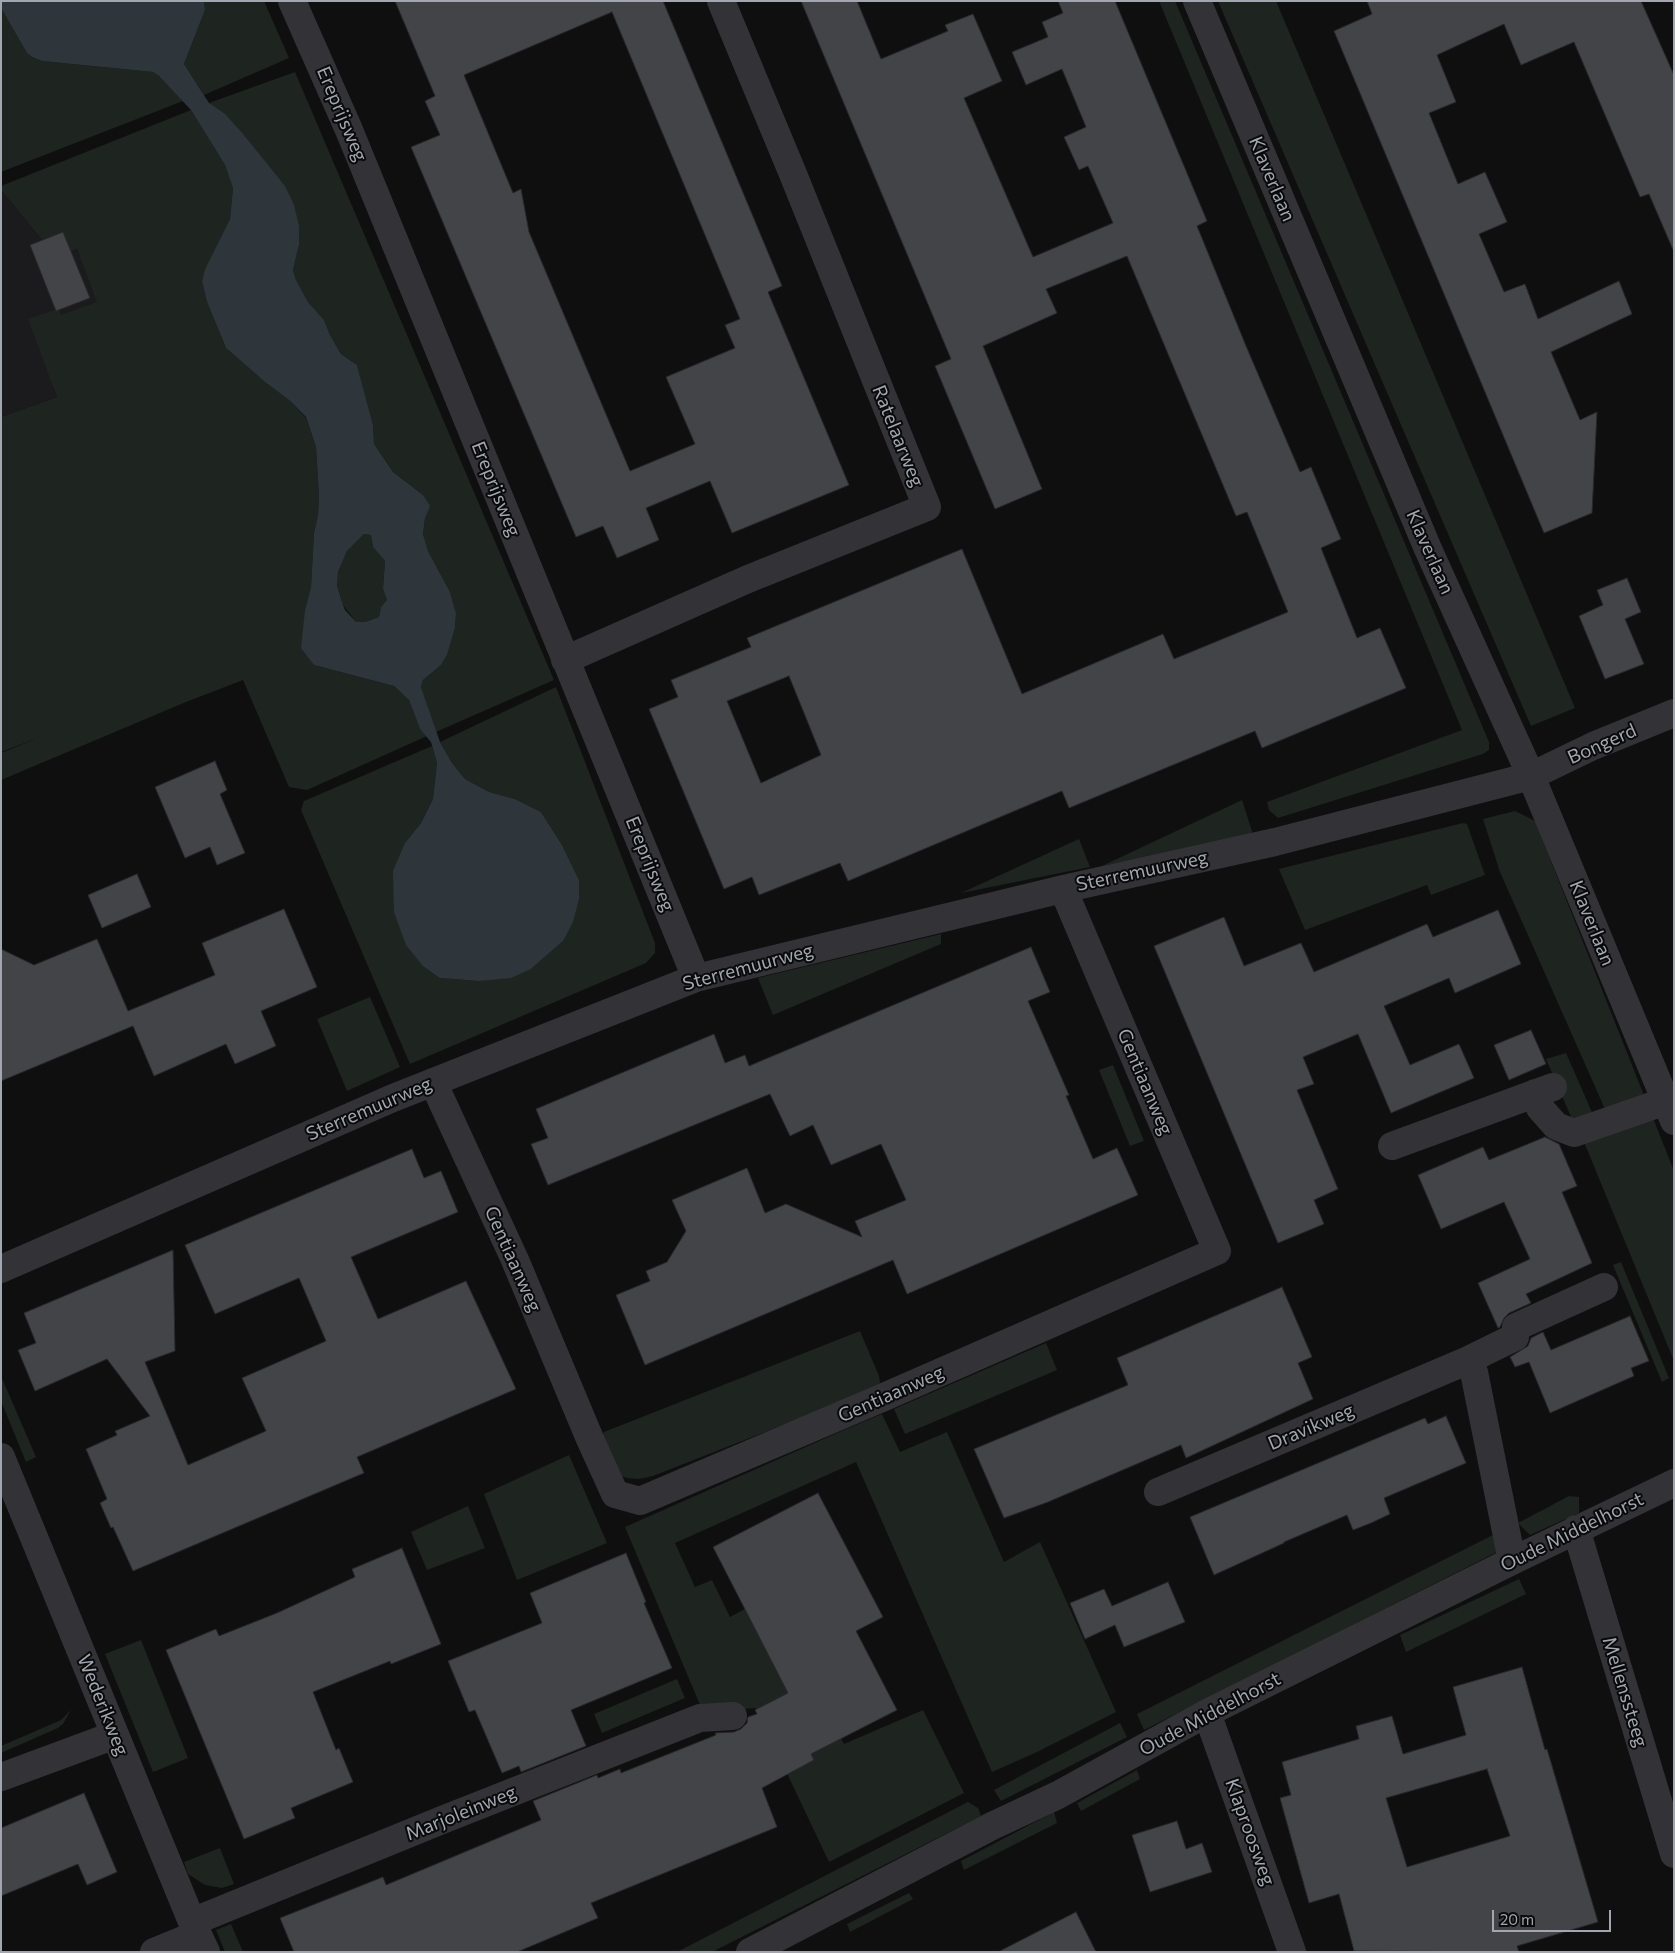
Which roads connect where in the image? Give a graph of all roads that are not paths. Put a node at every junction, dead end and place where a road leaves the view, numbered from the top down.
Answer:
1 (292, 1) edge
2 (721, 1) edge
3 (1197, 1) edge
4 (566, 660) junction
5 (1674, 713) edge
6 (1531, 776) junction
7 (1064, 889) junction
8 (696, 978) junction
9 (433, 1082) junction
10 (1670, 1111) edge
11 (1392, 1146) dead end
12 (1, 1269) edge
13 (1604, 1287) dead end
14 (1464, 1362) junction
15 (1, 1457) edge
16 (1674, 1483) edge
17 (1158, 1492) dead end
18 (1576, 1529) junction
19 (1512, 1561) junction
20 (1207, 1713) junction
21 (733, 1716) dead end
22 (115, 1735) junction
23 (1, 1777) edge
24 (1674, 1854) edge
25 (198, 1936) edge
26 (154, 1952) edge
27 (750, 1952) edge
28 (1292, 1952) edge

1 - 4 street, Ereprijsweg
2 - 4 street, Ratelaarweg
3 - 6 street, Klaverlaan
4 - 8 street, Ereprijsweg
5 - 6 street, Bongerd
6 - 7 street, Sterremuurweg
6 - 10 street, Klaverlaan
7 - 8 street, Sterremuurweg
7 - 9 street, Gentiaanweg
8 - 9 street, Sterremuurweg
9 - 12 street, Sterremuurweg
10 - 11 street, Klaverlaan
13 - 14 street, Dravikweg
14 - 17 street, Dravikweg
14 - 19 street
15 - 22 street, Wederikweg
16 - 18 street, Oude Middelhorst
18 - 19 street, Oude Middelhorst
18 - 24 street, Mellenssteeg
19 - 20 street, Oude Middelhorst
20 - 27 street, Oude Middelhorst
20 - 28 street, Klaproosweg
21 - 25 street, Marjoleinweg
22 - 23 street
22 - 25 street, Wederikweg
25 - 26 street, Marjoleinweg

